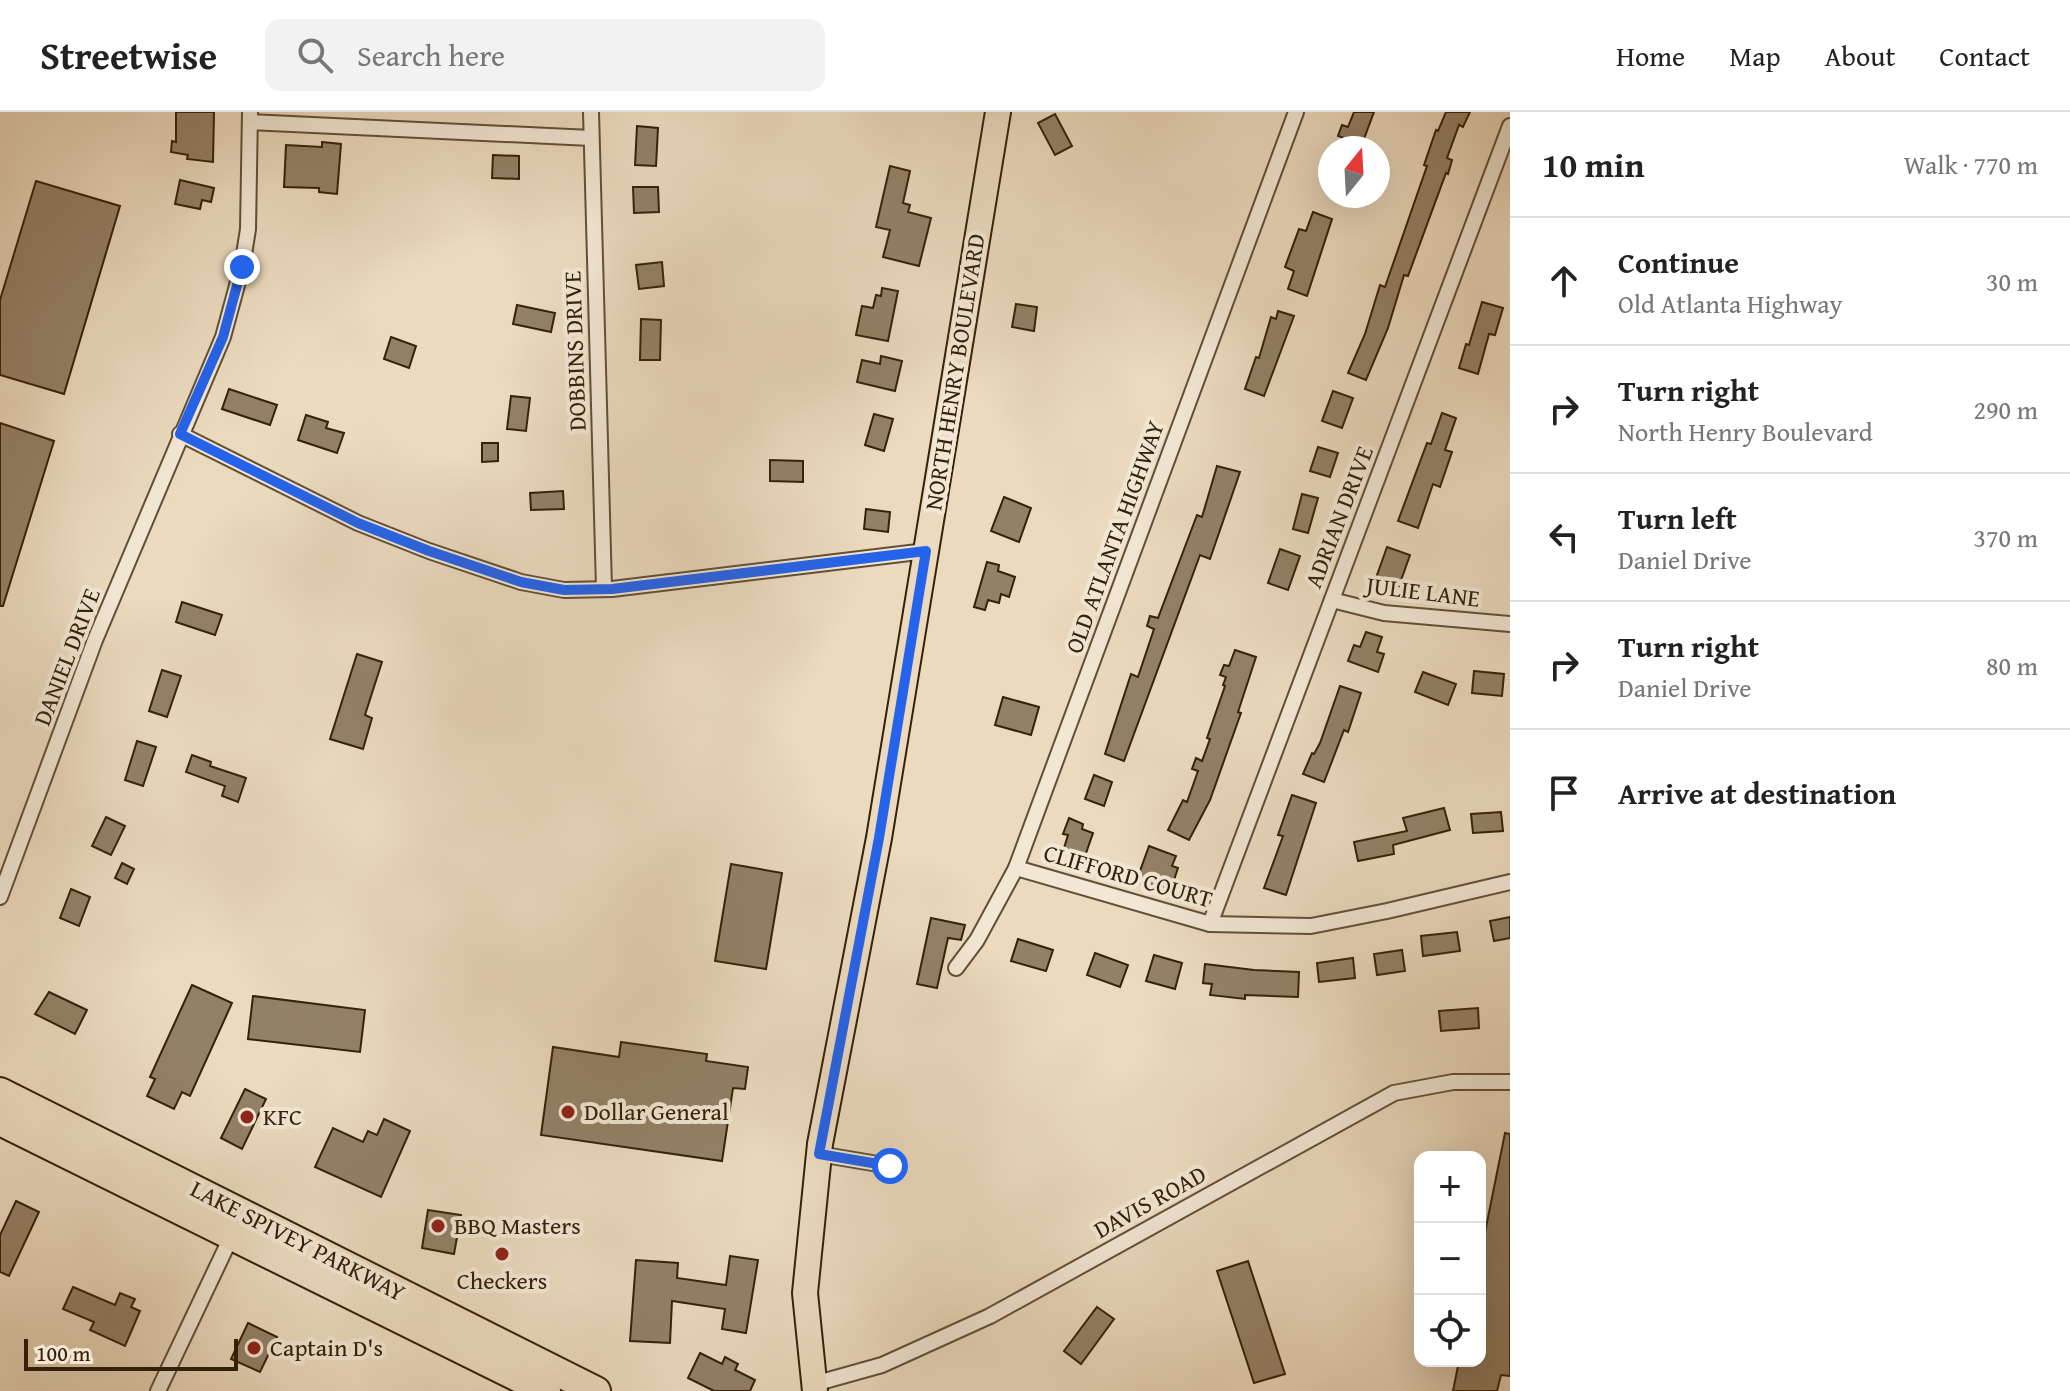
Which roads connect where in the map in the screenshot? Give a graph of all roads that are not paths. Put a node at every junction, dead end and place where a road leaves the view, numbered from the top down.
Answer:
1 (591, 112) edge
2 (998, 112) edge
3 (1296, 112) edge
4 (250, 117) edge
5 (1510, 126) edge
6 (591, 138) junction
7 (180, 434) junction
8 (926, 551) junction
9 (604, 588) junction
10 (1332, 600) junction
11 (1510, 624) edge
12 (1016, 868) junction
13 (1510, 882) edge
14 (1, 894) edge
15 (1210, 924) junction
16 (956, 968) dead end
17 (1510, 1082) edge
18 (0, 1084) edge
19 (0, 1092) edge
20 (53, 1117) junction
21 (0, 1121) edge
22 (819, 1154) junction
23 (890, 1166) dead end
24 (238, 1225) junction
25 (814, 1387) edge
26 (158, 1391) edge
27 (546, 1391) edge
28 (596, 1391) edge

1 - 6 street, DOBBINS DRIVE
2 - 8 main road, NORTH HENRY BOULEVARD
3 - 12 street, OLD ATLANTA HIGHWAY
4 - 6 street
4 - 7 street, DANIEL DRIVE
5 - 10 street, ADRIAN DRIVE
6 - 9 street, DOBBINS DRIVE
7 - 9 street
7 - 14 street, DANIEL DRIVE
8 - 9 street
8 - 22 main road, NORTH HENRY BOULEVARD
10 - 11 street, JULIE LANE
10 - 15 street, ADRIAN DRIVE
12 - 15 street, CLIFFORD COURT
12 - 16 street, OLD ATLANTA HIGHWAY
13 - 15 street, CLIFFORD COURT
17 - 25 street, DAVIS ROAD
18 - 20 highway
19 - 20 highway, LAKE SPIVEY PARKWAY
20 - 24 highway, LAKE SPIVEY PARKWAY
21 - 24 highway, LAKE SPIVEY PARKWAY
22 - 23 street
22 - 25 main road, NORTH HENRY BOULEVARD
24 - 26 street
24 - 27 highway, LAKE SPIVEY PARKWAY
24 - 28 highway, LAKE SPIVEY PARKWAY

